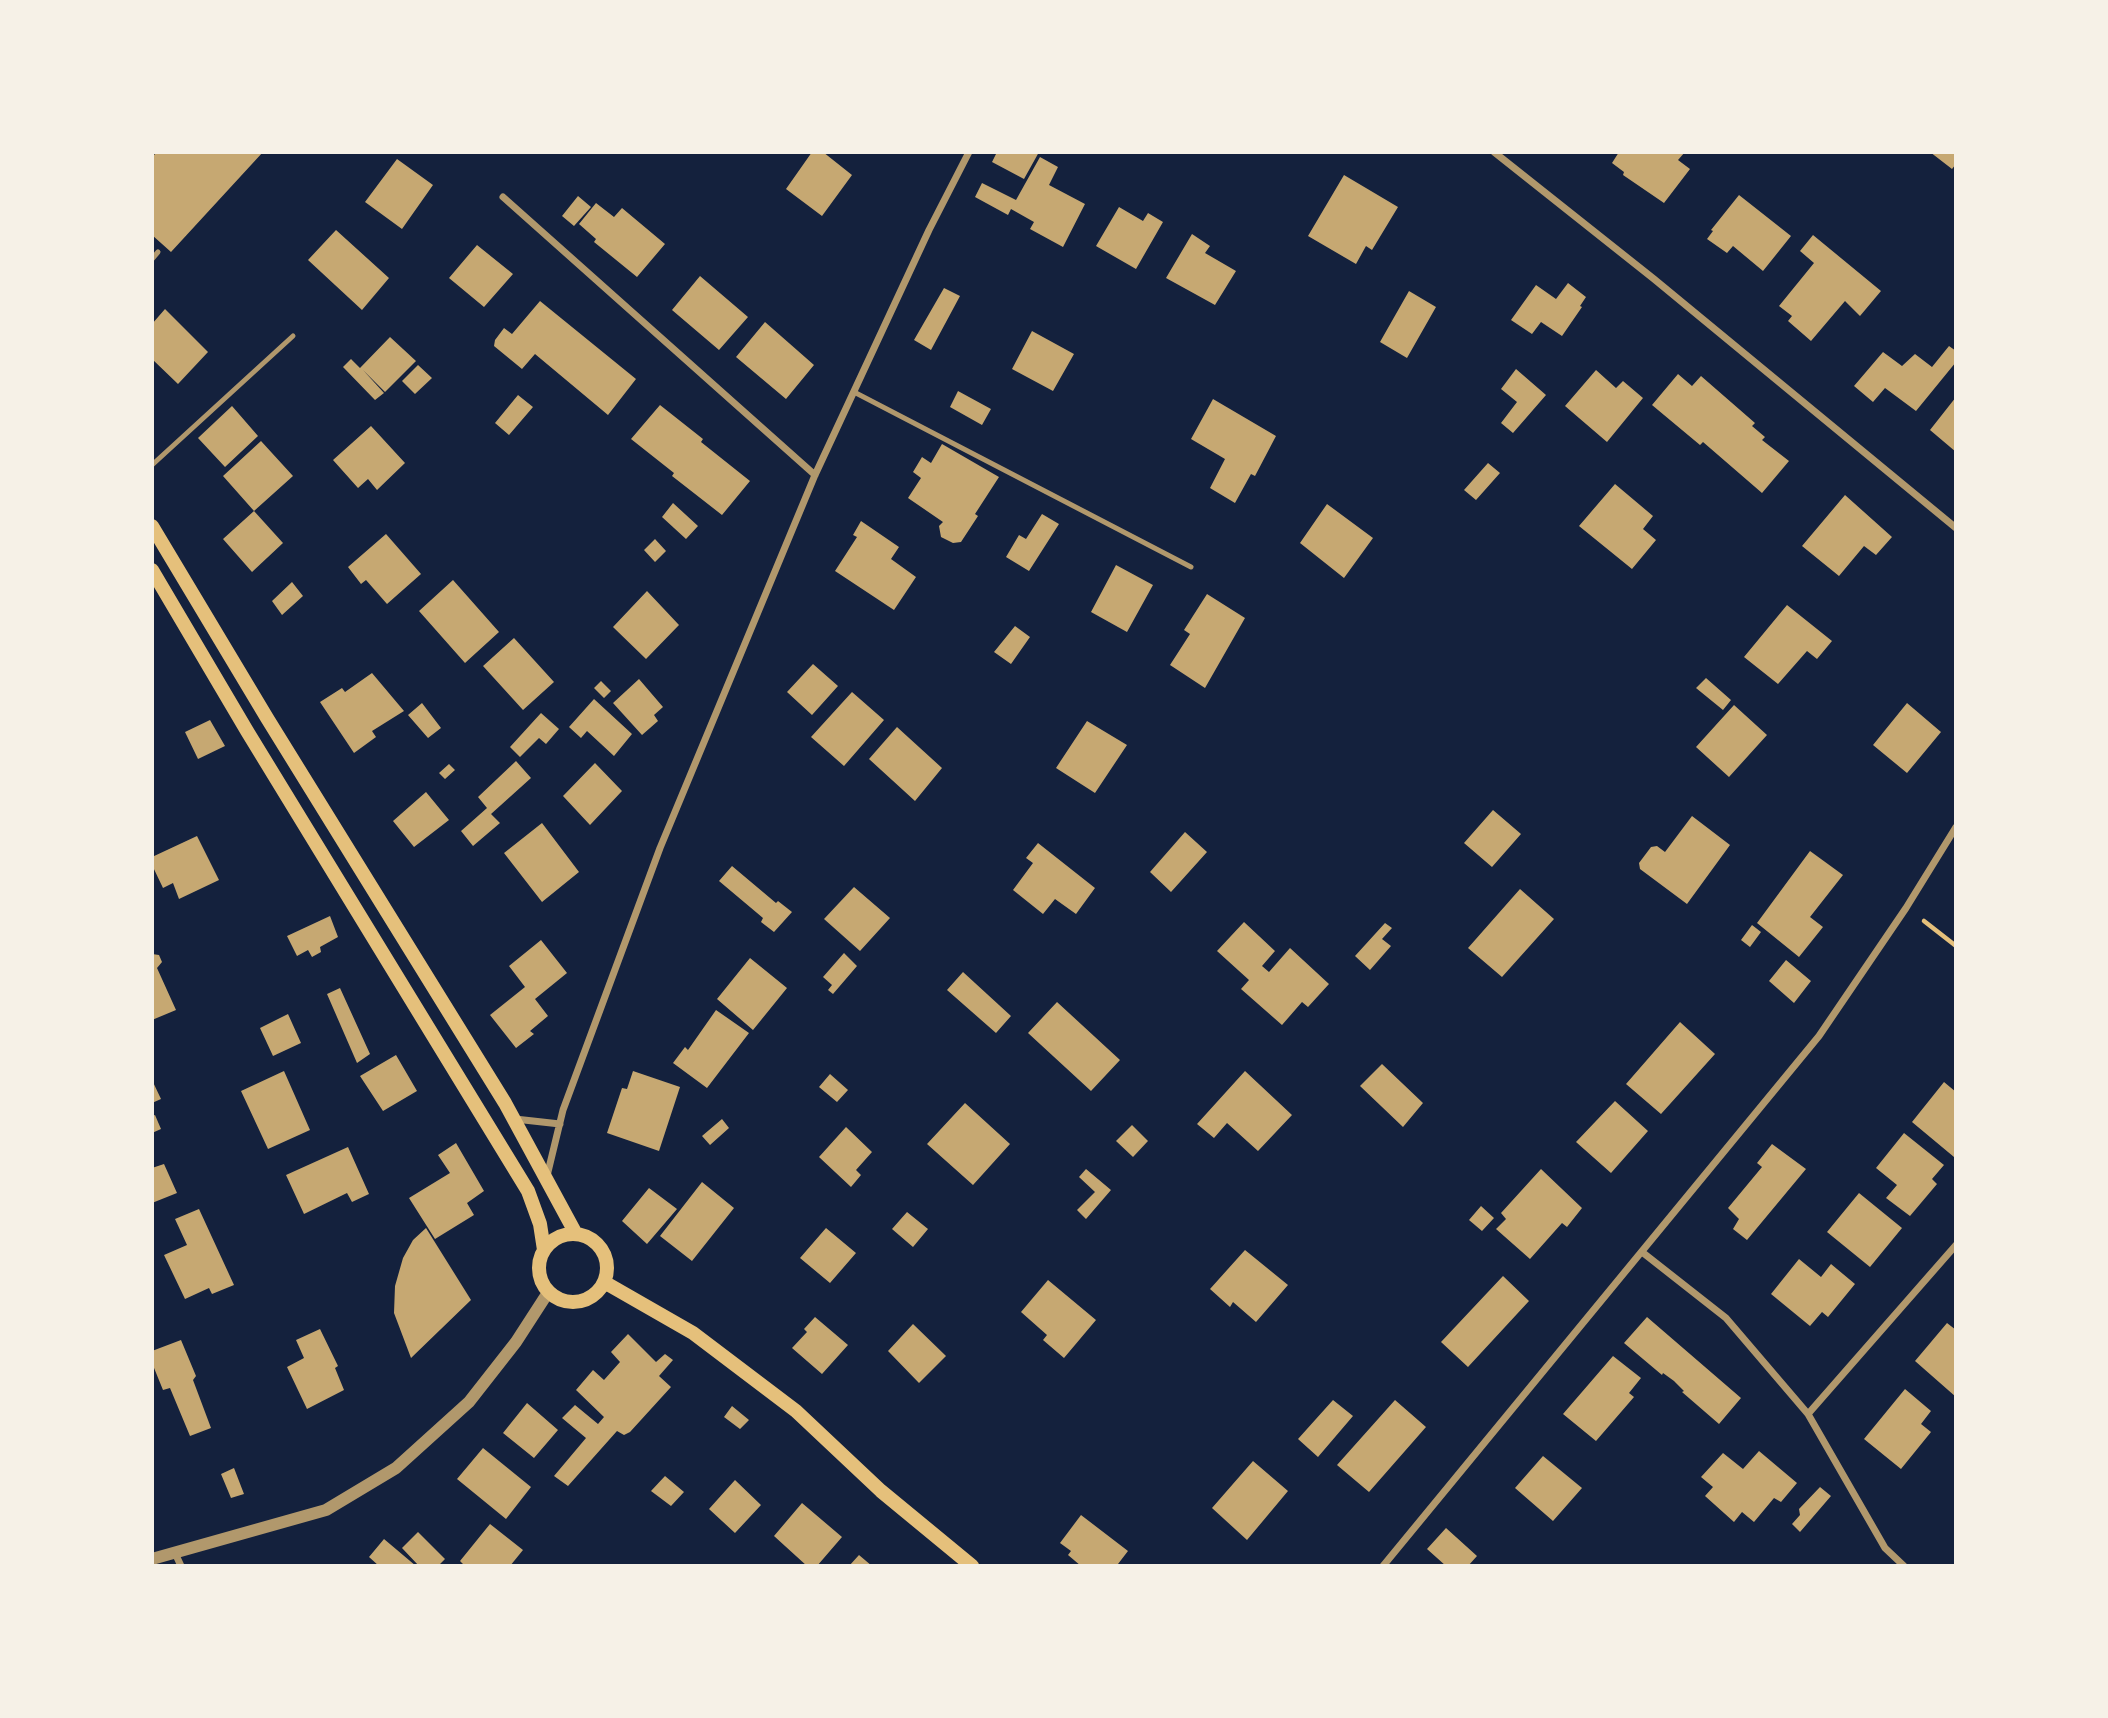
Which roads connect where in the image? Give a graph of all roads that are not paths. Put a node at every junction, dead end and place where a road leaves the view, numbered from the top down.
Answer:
1 (969, 152) edge
2 (1494, 152) edge
3 (503, 197) dead end
4 (158, 252) dead end
5 (152, 259) edge
6 (293, 336) dead end
7 (854, 391) junction
8 (152, 465) edge
9 (816, 475) junction
10 (152, 526) edge
11 (1956, 528) edge
12 (1191, 567) dead end
13 (152, 570) edge
14 (1956, 827) edge
15 (514, 1119) junction
16 (560, 1124) junction
17 (547, 1177) junction
18 (576, 1234) junction
19 (1956, 1245) edge
20 (544, 1250) junction
21 (1642, 1252) junction
22 (604, 1282) junction
23 (549, 1291) junction
24 (1808, 1414) junction
25 (152, 1559) edge
26 (178, 1560) edge
27 (972, 1566) edge
28 (1383, 1566) edge
29 (1904, 1566) edge

1 - 7 street
2 - 11 street
3 - 9 street
4 - 5 lane
6 - 8 lane
7 - 9 street
7 - 12 lane
9 - 16 street
10 - 15 main road
13 - 20 main road
14 - 21 street
15 - 16 street
15 - 17 main road
16 - 17 street
17 - 18 main road
18 - 20 main road
18 - 22 main road
19 - 24 street
20 - 23 main road
21 - 24 street
21 - 28 street
22 - 23 main road
22 - 27 main road
23 - 26 street
24 - 29 street
25 - 26 street

